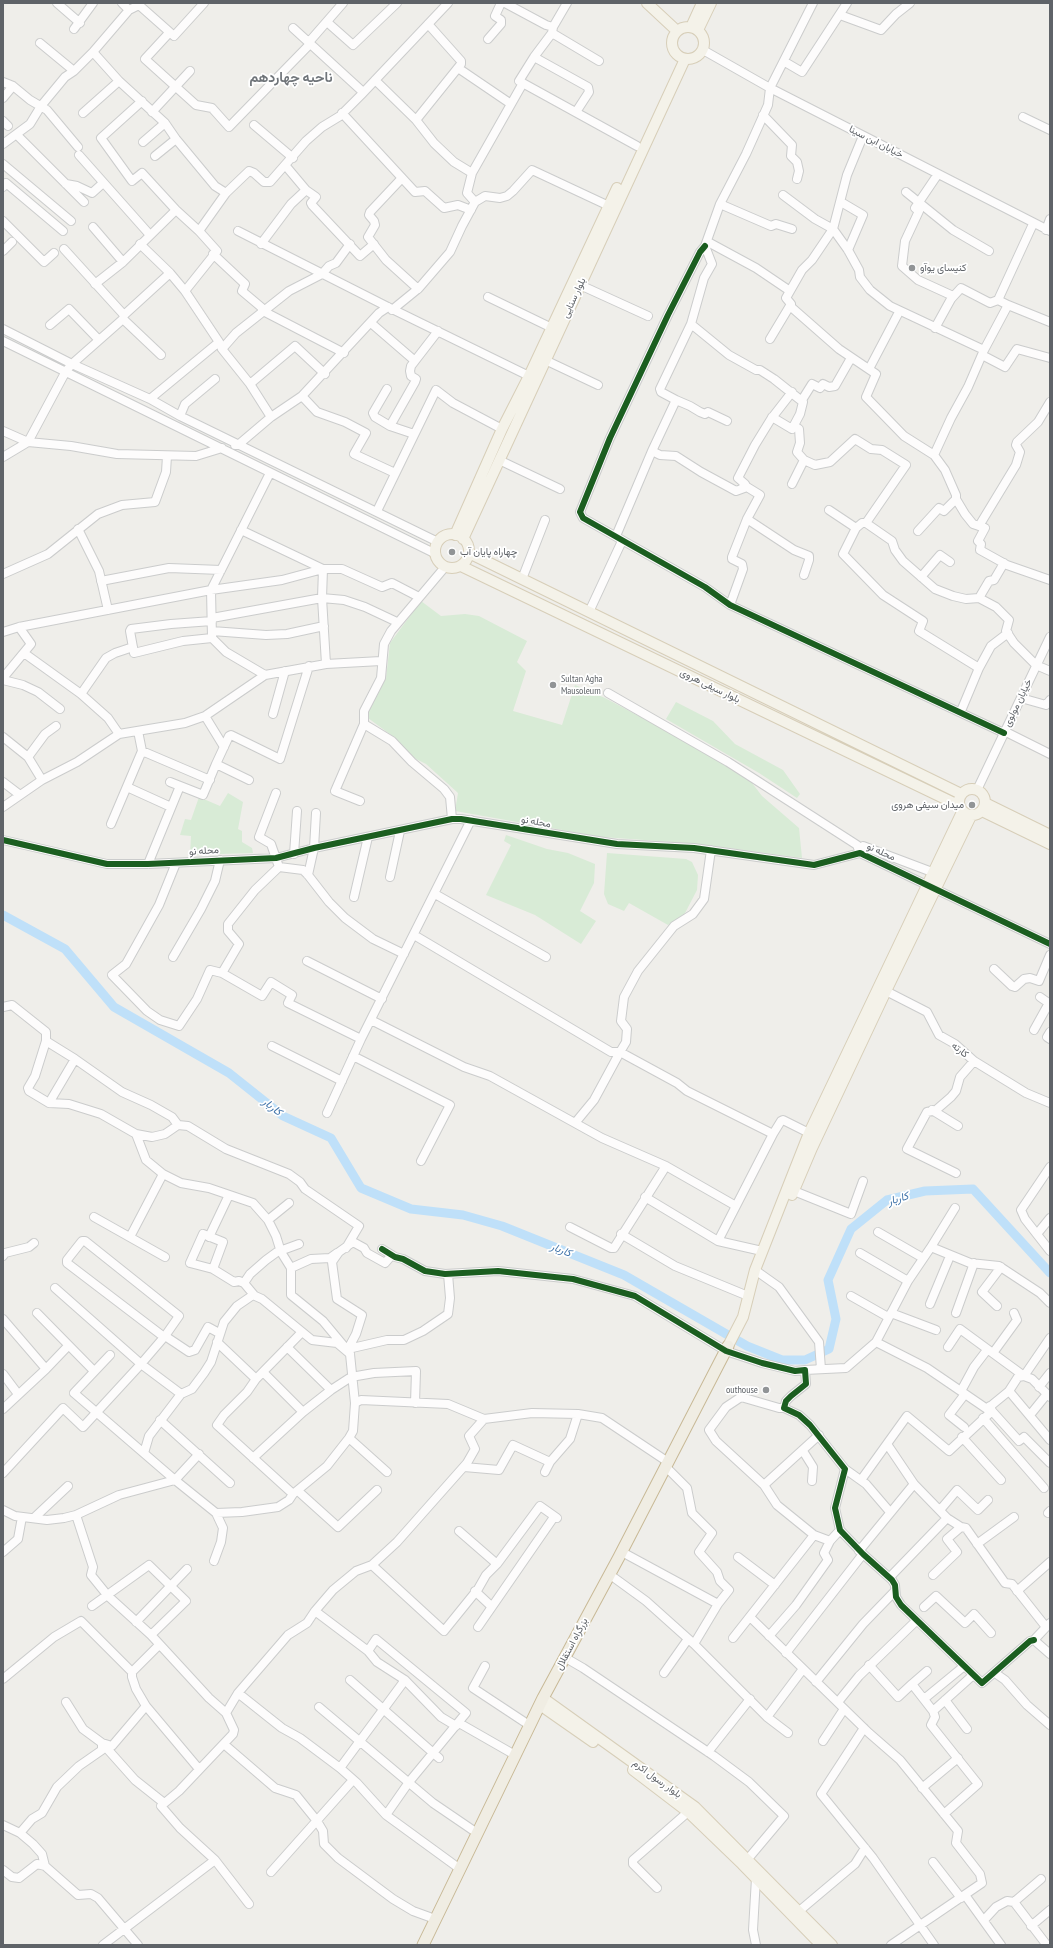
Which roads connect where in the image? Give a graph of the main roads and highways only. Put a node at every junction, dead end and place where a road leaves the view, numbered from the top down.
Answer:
1 (647, 3) edge
2 (702, 3) edge
3 (711, 3) edge
4 (695, 29) junction
5 (677, 31) junction
6 (682, 58) junction
7 (533, 377) junction
8 (459, 537) junction
9 (469, 553) junction
10 (461, 566) junction
11 (622, 628) junction
12 (616, 641) junction
13 (804, 717) junction
14 (799, 729) junction
15 (961, 794) junction
16 (984, 807) junction
17 (964, 811) junction
18 (1050, 834) edge
19 (1050, 844) edge
20 (931, 886) junction
21 (882, 989) junction
22 (791, 1190) junction
23 (757, 1271) junction
24 (727, 1348) joint
25 (541, 1701) junction
26 (758, 1875) junction
27 (423, 1945) edge
28 (821, 1945) edge
29 (832, 1945) edge

1 - 5 main road
2 - 4 main road
3 - 4 main road
4 - 5 main road
4 - 6 main road
5 - 6 main road
6 - 7 main road, بلوار سنایی
6 - 7 main road, بلوار سنایی
7 - 8 main road, بلوار سنایی
7 - 8 main road, بلوار سنایی
8 - 9 main road
8 - 10 main road
9 - 10 main road
9 - 11 main road, بلوار سیفی هروی
10 - 12 main road, بلوار سیفی هروی
11 - 12 main road
11 - 13 main road, بلوار سیفی هروی
12 - 14 main road, بلوار سیفی هروی
13 - 14 main road
13 - 15 main road, بلوار سیفی هروی
14 - 17 main road, بلوار سیفی هروی
15 - 16 main road
15 - 17 main road
16 - 17 main road
16 - 18 main road
16 - 19 main road
17 - 20 main road
17 - 20 main road
20 - 21 main road
21 - 22 main road
21 - 22 main road
22 - 23 main road
22 - 23 main road
23 - 24 main road
24 - 25 highway, بزرگراه استقلال
25 - 26 main road, بلوار رسول اکرم
25 - 26 main road, بلوار رسول اکرم
25 - 27 highway, بزرگراه استقلال
26 - 28 main road, بلوار رسول اکرم
26 - 29 main road, بلوار رسول اکرم

